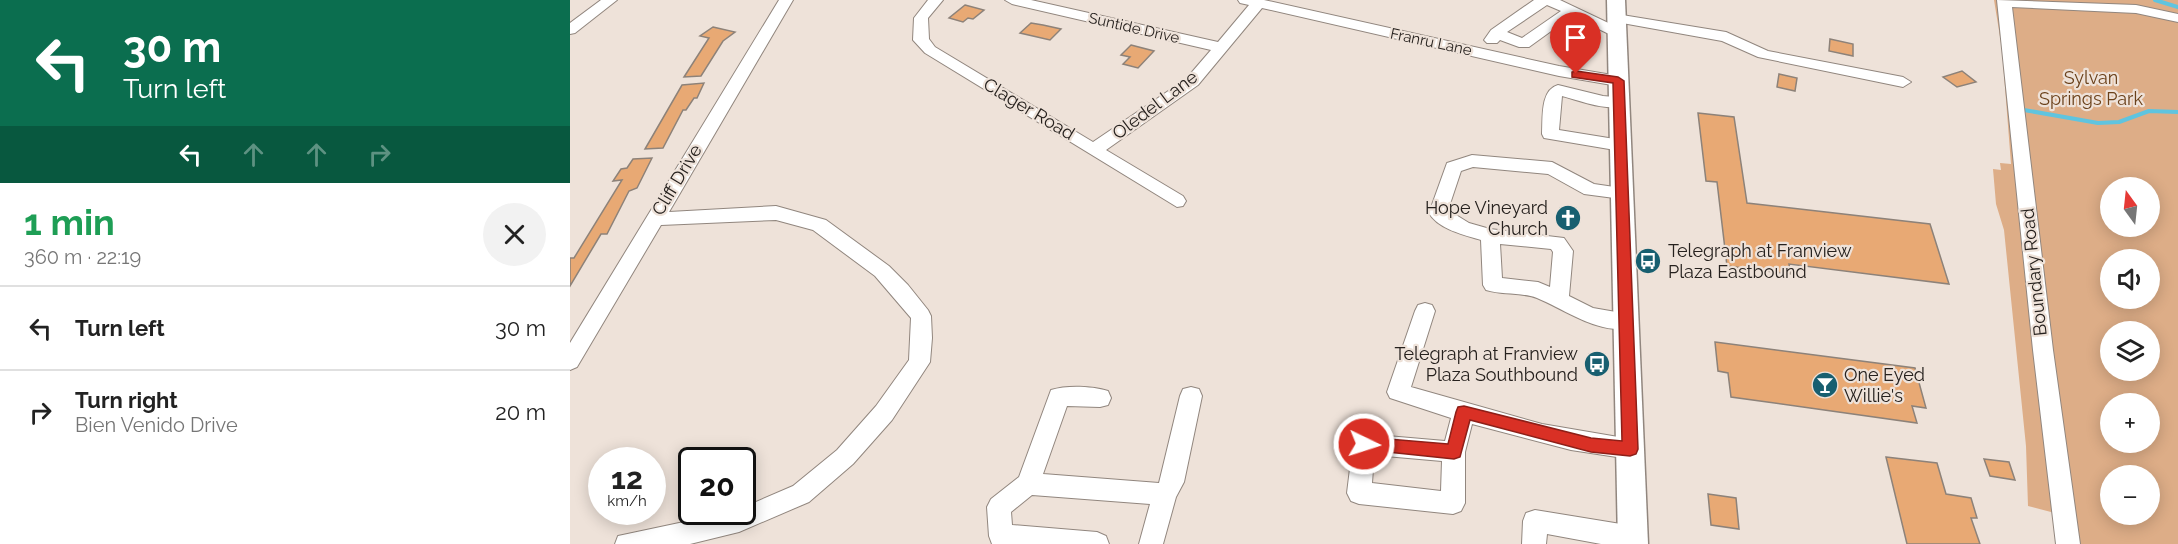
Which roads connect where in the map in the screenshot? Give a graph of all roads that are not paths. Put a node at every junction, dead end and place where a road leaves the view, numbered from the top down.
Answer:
1 (610, 0) edge
2 (786, 0) edge
3 (936, 0) edge
4 (1012, 0) edge
5 (1546, 0) edge
6 (2005, 1) edge
7 (1252, 2) edge
8 (1574, 11) junction
9 (1616, 16) edge
10 (2178, 18) edge
11 (570, 30) edge
12 (1496, 33) junction
13 (1220, 47) junction
14 (1484, 53) junction
15 (1904, 82) dead end
16 (1619, 91) junction
17 (1621, 145) junction
18 (1095, 149) junction
19 (1622, 193) junction
20 (1177, 201) dead end
21 (654, 219) junction
22 (1490, 236) junction
23 (1559, 299) junction
24 (1425, 311) dead end
25 (1626, 321) junction
26 (570, 361) edge
27 (1191, 396) dead end
28 (1100, 398) dead end
29 (1464, 412) junction
30 (1630, 449) junction
31 (1454, 452) dead end
32 (1028, 484) junction
33 (1165, 494) junction
34 (1633, 541) edge
35 (627, 544) edge
36 (1097, 544) edge
37 (1151, 544) edge
38 (1534, 544) edge
39 (2068, 544) edge

1 - 11 street
2 - 21 street, Cliff Drive
3 - 18 street, Clager Road
4 - 13 street, Suntide Drive
5 - 8 street
5 - 12 street
6 - 10 street
6 - 39 street, Boundary Road
7 - 13 street, Oledel Lane
7 - 14 street, Franru Lane
8 - 9 street
8 - 12 street
9 - 15 street
9 - 16 main road
12 - 14 street
13 - 18 street, Oledel Lane
14 - 16 street, Franru Lane
16 - 17 main road
16 - 17 street
17 - 19 main road
18 - 20 street, Clager Road
19 - 22 street
19 - 25 main road
21 - 26 street, Cliff Drive
21 - 35 street
22 - 23 street
22 - 23 street
23 - 25 street
24 - 29 street
25 - 30 main road
27 - 33 street
28 - 32 street
29 - 30 street
29 - 31 street
30 - 34 main road
32 - 33 street
32 - 36 street
33 - 37 street
34 - 38 street

